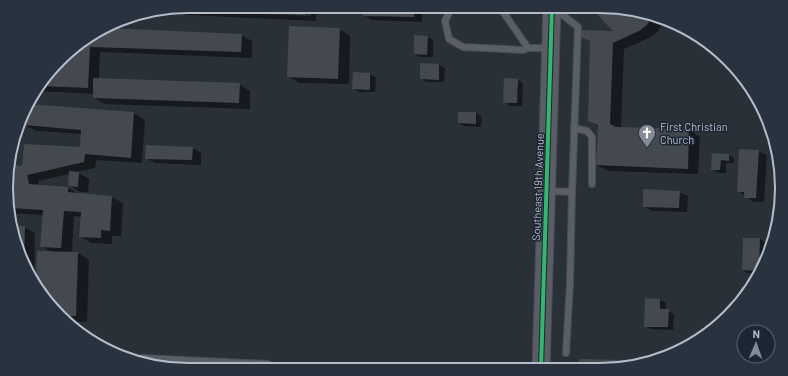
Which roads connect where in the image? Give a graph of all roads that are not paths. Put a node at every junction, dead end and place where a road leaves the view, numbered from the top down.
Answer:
1 (449, 13) edge
2 (504, 13) edge
3 (552, 13) edge
4 (561, 13) edge
5 (528, 48) junction
6 (551, 48) junction
7 (574, 128) junction
8 (592, 184) dead end
9 (546, 191) junction
10 (572, 192) junction
11 (566, 353) dead end
12 (148, 358) edge
13 (247, 363) edge
14 (541, 363) edge

1 - 5 lane
2 - 5 lane
3 - 6 street, Southeast 19th Avenue
4 - 7 lane
5 - 6 lane
6 - 9 street, Southeast 19th Avenue
7 - 8 lane
7 - 10 lane
9 - 10 lane
9 - 14 street, Southeast 19th Avenue
10 - 11 lane
12 - 13 lane

